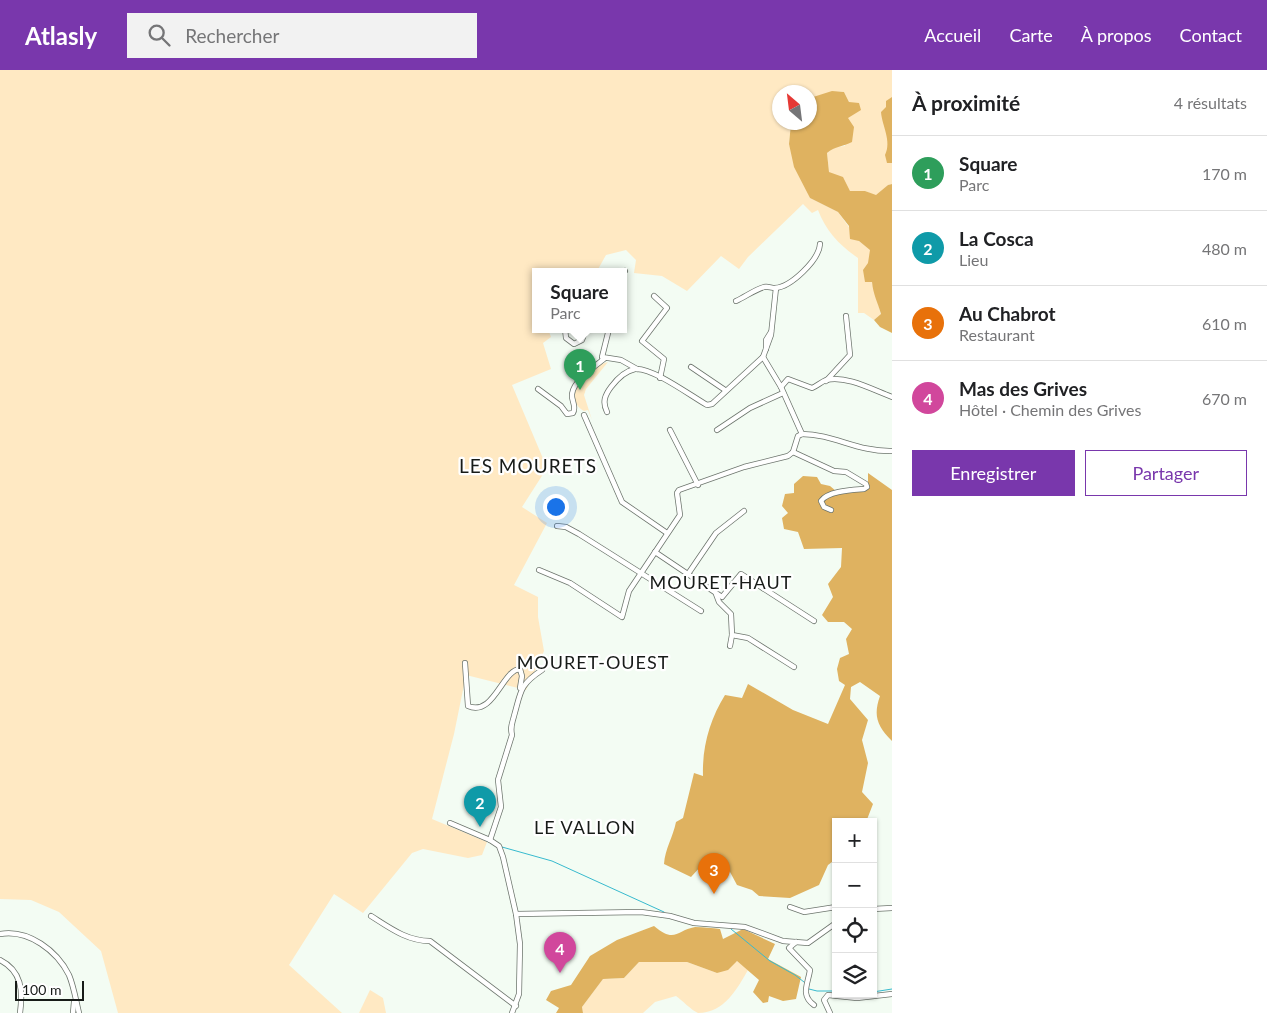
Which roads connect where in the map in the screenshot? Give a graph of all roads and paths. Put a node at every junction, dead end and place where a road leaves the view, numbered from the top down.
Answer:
1 (820, 244) dead end
2 (776, 288) junction
3 (654, 296) dead end
4 (736, 301) dead end
5 (846, 316) dead end
6 (565, 333) edge
7 (585, 333) edge
8 (608, 333) edge
9 (763, 357) junction
10 (604, 358) junction
11 (691, 367) dead end
12 (636, 369) junction
13 (660, 378) junction
14 (826, 380) junction
15 (781, 387) junction
16 (538, 389) dead end
17 (725, 390) junction
18 (783, 393) junction
19 (892, 397) edge
20 (607, 412) dead end
21 (584, 415) dead end
22 (670, 430) dead end
23 (716, 430) dead end
24 (802, 434) junction
25 (892, 451) edge
26 (793, 452) junction
27 (698, 485) junction
28 (831, 510) dead end
29 (744, 511) dead end
30 (557, 526) dead end
31 (667, 533) junction
32 (655, 552) junction
33 (539, 570) dead end
34 (642, 573) junction
35 (688, 574) junction
36 (716, 594) junction
37 (701, 611) dead end
38 (814, 621) dead end
39 (732, 635) junction
40 (730, 646) dead end
41 (465, 663) dead end
42 (794, 667) dead end
43 (542, 670) dead end
44 (518, 694) junction
45 (450, 823) dead end
46 (490, 840) junction
47 (790, 907) dead end
48 (832, 908) edge
49 (892, 908) edge
50 (877, 909) edge
51 (516, 914) junction
52 (371, 916) dead end
53 (832, 925) edge
54 (0, 934) edge
55 (797, 942) junction
56 (0, 960) edge
57 (892, 994) edge
58 (75, 998) junction
59 (814, 1005) dead end
60 (516, 1006) junction
61 (20, 1013) edge
62 (74, 1013) edge
63 (79, 1013) edge
64 (512, 1013) edge
65 (830, 1013) edge

1 - 2 street
2 - 4 street
2 - 9 street
3 - 13 street
5 - 14 street
6 - 7 street
8 - 10 street
9 - 15 street
9 - 17 street
10 - 12 street
10 - 16 street
11 - 17 street
12 - 13 street
12 - 20 street
13 - 17 street
14 - 15 street
14 - 19 street
15 - 18 street
18 - 23 street
18 - 24 street
21 - 31 street
22 - 27 street
24 - 25 street
24 - 26 street
26 - 27 street
26 - 28 street
27 - 31 street
29 - 35 street
30 - 34 street
31 - 32 street
32 - 34 street
32 - 35 street
33 - 34 street
34 - 37 street
35 - 36 street
36 - 38 street
36 - 39 street
39 - 40 street
39 - 42 street
41 - 44 street
43 - 44 street
44 - 46 street
45 - 46 street
46 - 51 street
47 - 48 street
49 - 50 street
51 - 55 street
51 - 60 street
52 - 60 street
53 - 55 street
54 - 58 street
55 - 59 street
56 - 61 street
57 - 65 street
58 - 62 street
58 - 63 street
60 - 64 street

